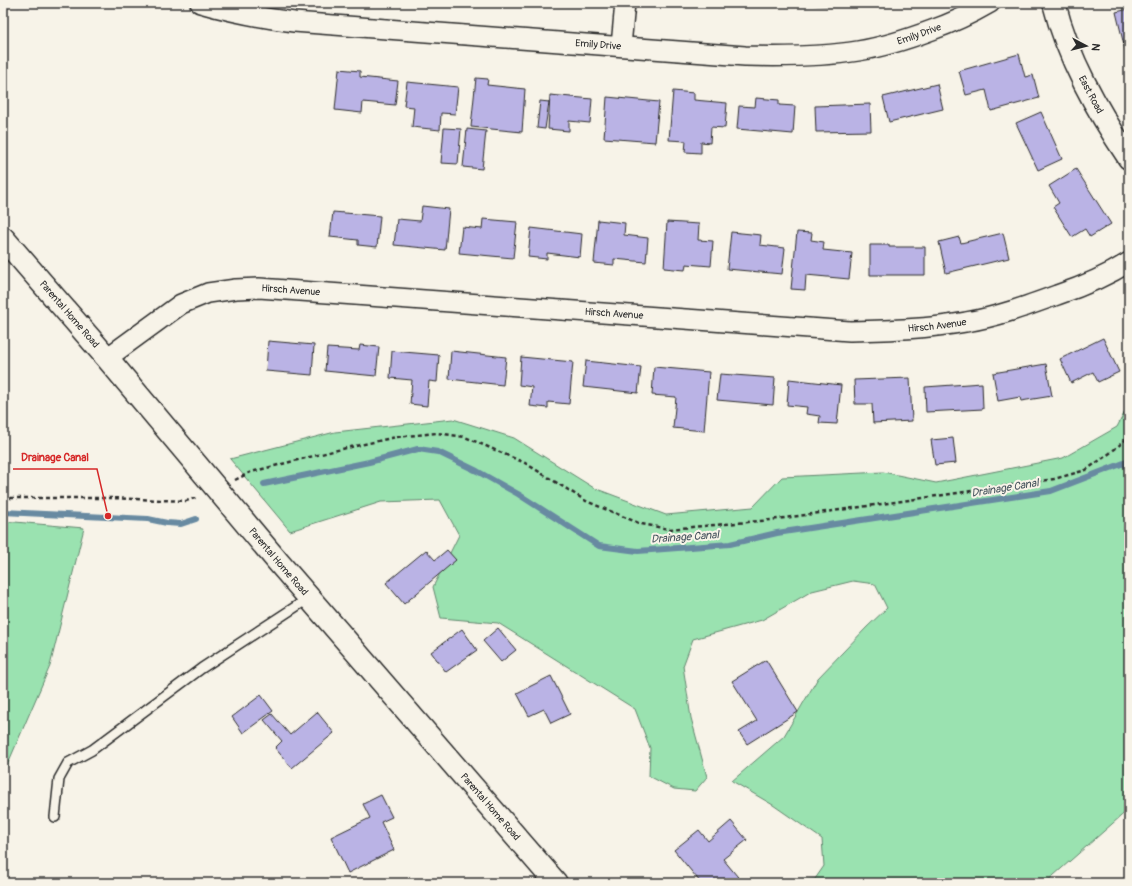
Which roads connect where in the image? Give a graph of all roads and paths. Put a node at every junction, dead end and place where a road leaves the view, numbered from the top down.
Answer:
1 (200, 3) edge
2 (625, 3) edge
3 (990, 3) edge
4 (1054, 3) edge
5 (621, 46) junction
6 (1129, 158) edge
7 (3, 238) edge
8 (1129, 262) edge
9 (107, 358) junction
10 (1129, 437) edge
11 (216, 489) junction
12 (3, 498) edge
13 (309, 598) junction
14 (55, 817) dead end
15 (556, 883) edge

1 - 5 street, Emily Drive
2 - 5 street
3 - 5 street, Emily Drive
4 - 6 street, East Road
7 - 9 street, Parental Home Road
8 - 9 street, Hirsch Avenue
9 - 11 street, Parental Home Road
10 - 11 path
11 - 12 path
11 - 13 street, Parental Home Road
13 - 14 lane
13 - 15 street, Parental Home Road

